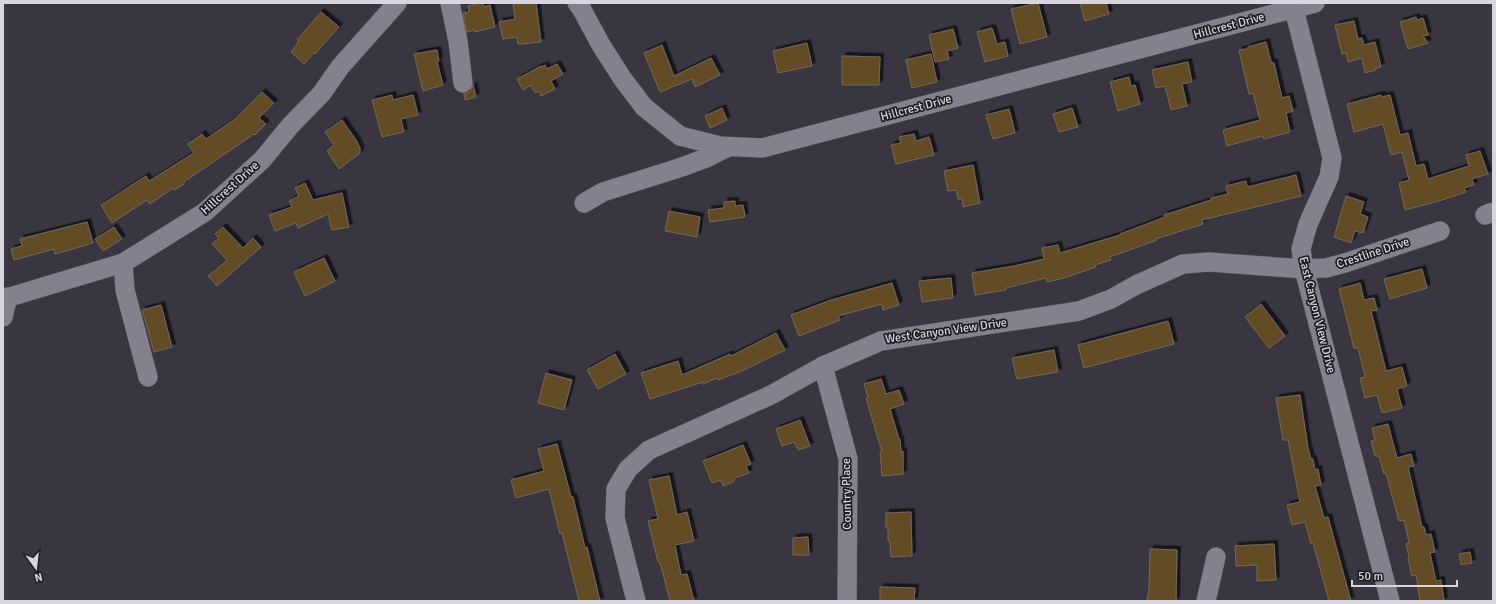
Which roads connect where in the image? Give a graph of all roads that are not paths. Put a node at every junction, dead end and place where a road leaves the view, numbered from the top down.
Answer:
1 (397, 3) edge
2 (450, 3) edge
3 (577, 3) edge
4 (1315, 3) edge
5 (1294, 9) junction
6 (463, 83) dead end
7 (728, 147) junction
8 (584, 203) dead end
9 (1440, 230) dead end
10 (123, 263) junction
11 (1304, 269) junction
12 (6, 298) edge
13 (3, 317) edge
14 (822, 366) junction
15 (148, 377) dead end
16 (1216, 558) dead end
17 (636, 601) edge
18 (847, 601) edge
19 (1206, 601) edge
20 (1390, 601) edge

1 - 10 street, Hillcrest Drive
2 - 6 street
3 - 7 street, Hillcrest Drive
4 - 5 street, Hillcrest Drive
5 - 7 street, Hillcrest Drive
5 - 11 street, East Canyon View Drive
7 - 8 street
9 - 11 street, Crestline Drive
10 - 12 street, Hillcrest Drive
10 - 15 street
11 - 14 street, West Canyon View Drive
11 - 20 street, East Canyon View Drive
12 - 13 street, Hillcrest Drive
14 - 17 street, West Canyon View Drive
14 - 18 street, Country Place
16 - 19 street

